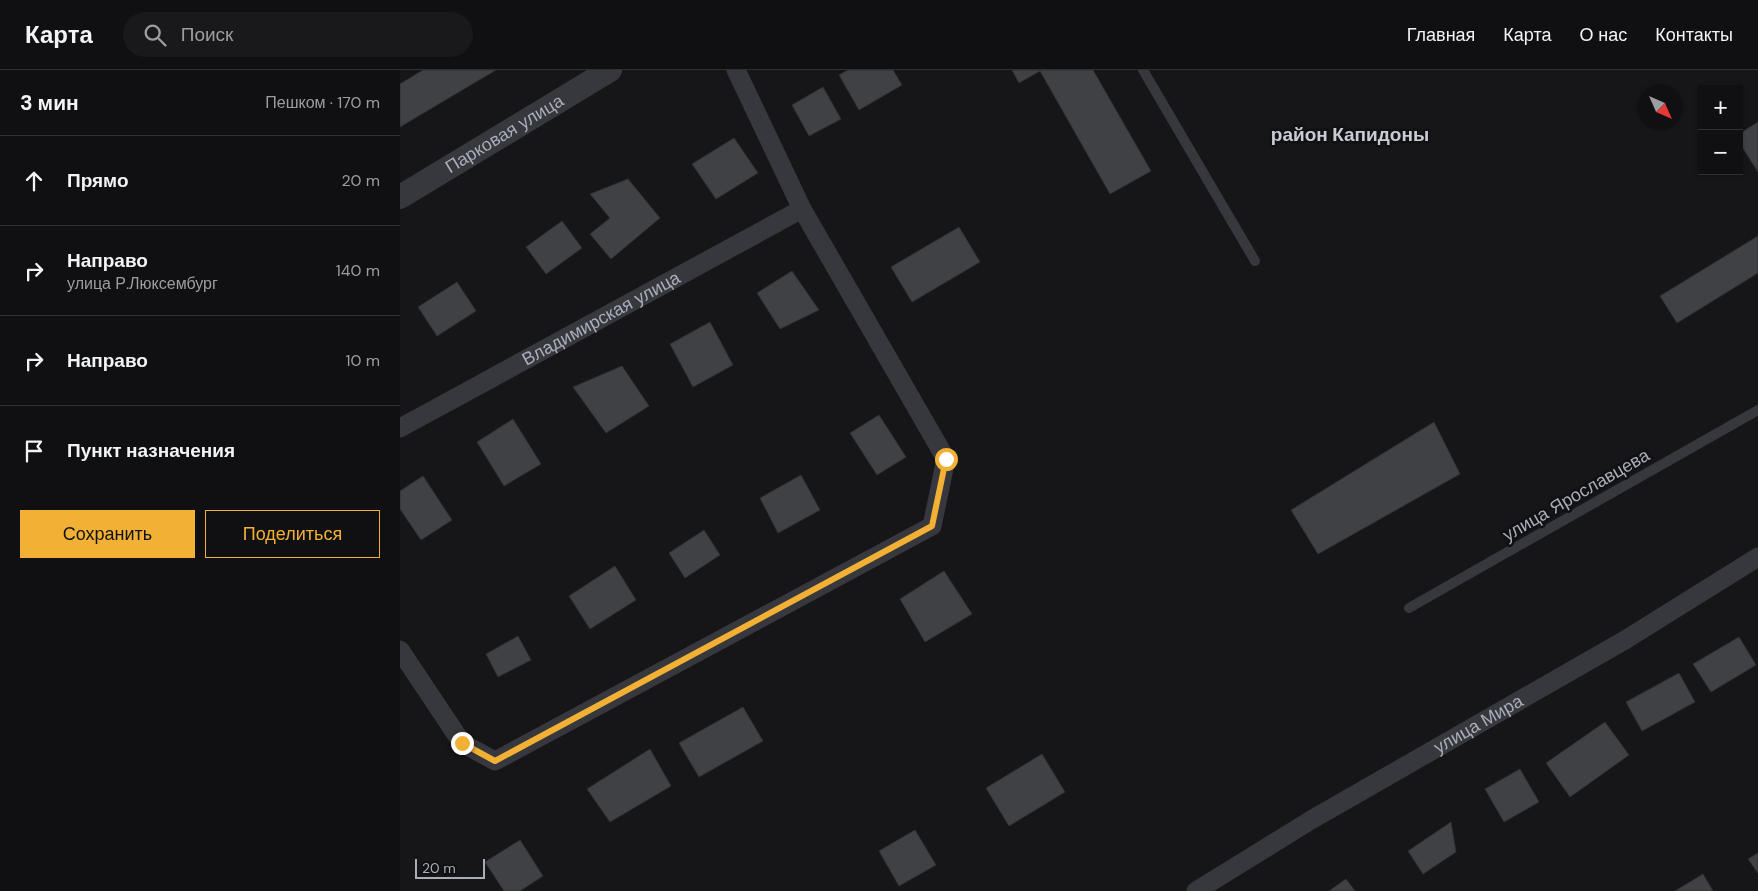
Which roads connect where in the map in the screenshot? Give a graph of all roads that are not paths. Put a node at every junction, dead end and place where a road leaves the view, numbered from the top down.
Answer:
1 (610, 70) edge
2 (736, 70) edge
3 (1143, 70) edge
4 (400, 197) edge
5 (802, 209) junction
6 (1255, 262) dead end
7 (1758, 410) edge
8 (400, 428) edge
9 (1758, 558) edge
10 (1409, 608) dead end
11 (400, 650) edge
12 (1196, 891) edge

1 - 4 street, Парковая улица
2 - 5 street
3 - 6 lane
5 - 8 street, Владимирская улица
5 - 11 street
7 - 10 lane, улица Ярославцева
9 - 12 street, улица Мира

